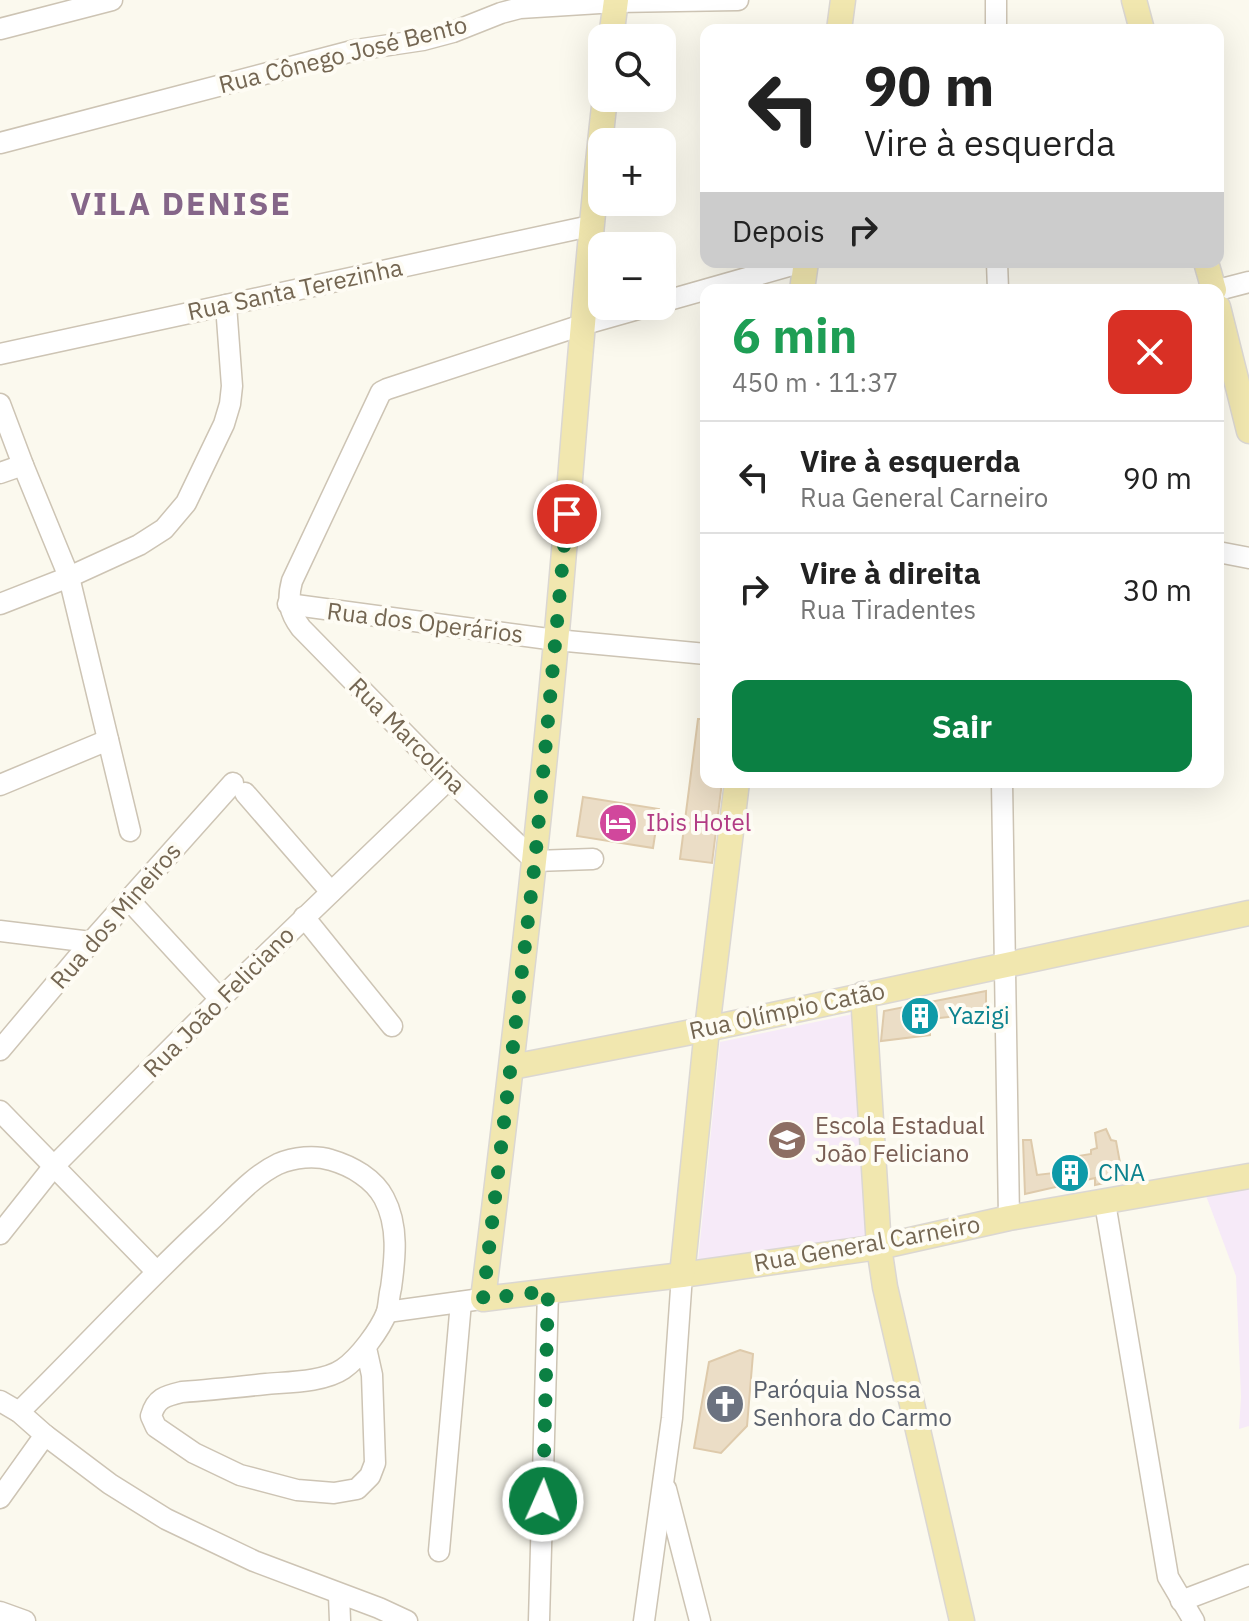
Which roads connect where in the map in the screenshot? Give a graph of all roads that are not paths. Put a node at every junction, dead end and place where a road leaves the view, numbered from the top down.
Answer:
1 (112, 0) edge
2 (738, 0) edge
3 (843, 0) edge
4 (996, 0) edge
5 (1134, 0) edge
6 (616, 1) edge
7 (613, 24) edge
8 (840, 24) edge
9 (996, 24) edge
10 (1140, 24) edge
11 (0, 29) edge
12 (603, 112) edge
13 (0, 143) edge
14 (590, 226) junction
15 (784, 268) edge
16 (1249, 282) edge
17 (726, 284) edge
18 (1224, 288) edge
19 (700, 291) edge
20 (676, 298) edge
21 (226, 305) junction
22 (600, 320) edge
23 (582, 325) junction
24 (1224, 331) edge
25 (0, 354) edge
26 (0, 404) edge
27 (1249, 431) edge
28 (23, 465) junction
29 (0, 473) edge
30 (1224, 553) edge
31 (1249, 558) edge
32 (69, 577) junction
33 (0, 604) edge
34 (288, 604) junction
35 (556, 640) junction
36 (700, 653) edge
37 (108, 740) junction
38 (449, 779) junction
39 (0, 785) edge
40 (736, 788) edge
41 (1002, 788) edge
42 (130, 831) dead end
43 (593, 859) dead end
44 (535, 861) junction
45 (331, 892) junction
46 (129, 900) junction
47 (1249, 913) edge
48 (304, 917) junction
49 (0, 931) edge
50 (91, 942) junction
51 (1004, 966) junction
52 (863, 994) junction
53 (220, 999) junction
54 (392, 1026) dead end
55 (707, 1029) junction
56 (0, 1050) edge
57 (512, 1067) junction
58 (0, 1111) edge
59 (54, 1166) junction
60 (1249, 1176) edge
61 (1105, 1203) junction
62 (1009, 1218) junction
63 (0, 1234) edge
64 (879, 1247) junction
65 (156, 1271) junction
66 (682, 1275) junction
67 (548, 1291) junction
68 (472, 1300) junction
69 (387, 1312) junction
70 (366, 1348) junction
71 (0, 1401) edge
72 (19, 1412) junction
73 (45, 1435) junction
74 (663, 1477) junction
75 (0, 1498) edge
76 (439, 1551) dead end
77 (1249, 1575) edge
78 (339, 1595) junction
79 (1181, 1601) junction
80 (0, 1612) edge
81 (25, 1621) edge
82 (340, 1621) edge
83 (407, 1621) edge
84 (539, 1621) edge
85 (644, 1621) edge
86 (700, 1621) edge
87 (962, 1621) edge
88 (1194, 1621) edge

1 - 11 street
2 - 6 street, Rua Cônego José Bento
3 - 8 main road
4 - 9 street
5 - 10 main road
6 - 7 main road
6 - 13 street, Rua Cônego José Bento
12 - 14 main road
14 - 21 street, Rua Santa Terezinha
14 - 23 main road
15 - 17 street
16 - 18 street
19 - 20 street
21 - 25 street, Rua Santa Terezinha
21 - 32 street
22 - 23 street
23 - 34 street
23 - 35 main road
24 - 27 main road
26 - 28 street
28 - 29 street
28 - 32 street
30 - 31 street
32 - 33 street
32 - 37 street
34 - 35 street, Rua dos Operários
34 - 38 street, Rua Marcolina
35 - 36 street, Rua dos Operários
35 - 44 main road
37 - 39 street
37 - 42 street
38 - 44 street, Rua Marcolina
38 - 45 street, Rua João Feliciano
40 - 55 main road
41 - 51 street
43 - 44 street
44 - 57 main road
45 - 46 street, Rua dos Mineiros
45 - 48 street, Rua João Feliciano
46 - 50 street, Rua dos Mineiros
46 - 53 street
47 - 51 main road, Rua Olímpio Catão
48 - 53 street, Rua João Feliciano
48 - 54 street
49 - 50 street
50 - 56 street, Rua dos Mineiros
51 - 52 main road, Rua Olímpio Catão
51 - 62 street
52 - 55 main road, Rua Olímpio Catão
52 - 64 main road
53 - 59 street, Rua João Feliciano
55 - 57 main road, Rua Olímpio Catão
55 - 66 main road
57 - 68 main road
58 - 59 street
59 - 63 street, Rua João Feliciano
59 - 65 street
60 - 61 main road, Rua General Carneiro
61 - 62 main road, Rua General Carneiro
61 - 79 street
62 - 64 main road, Rua General Carneiro
64 - 66 main road, Rua General Carneiro
64 - 87 main road
65 - 69 street
65 - 72 street
66 - 67 main road, Rua General Carneiro
66 - 74 street
67 - 68 main road, Rua General Carneiro
67 - 84 street
68 - 69 street
68 - 76 street
69 - 70 street
70 - 70 street
71 - 72 street
72 - 73 street
73 - 75 street
73 - 78 street
74 - 85 street
74 - 86 street
77 - 79 street
78 - 82 street
78 - 83 street
79 - 88 street
80 - 81 street

